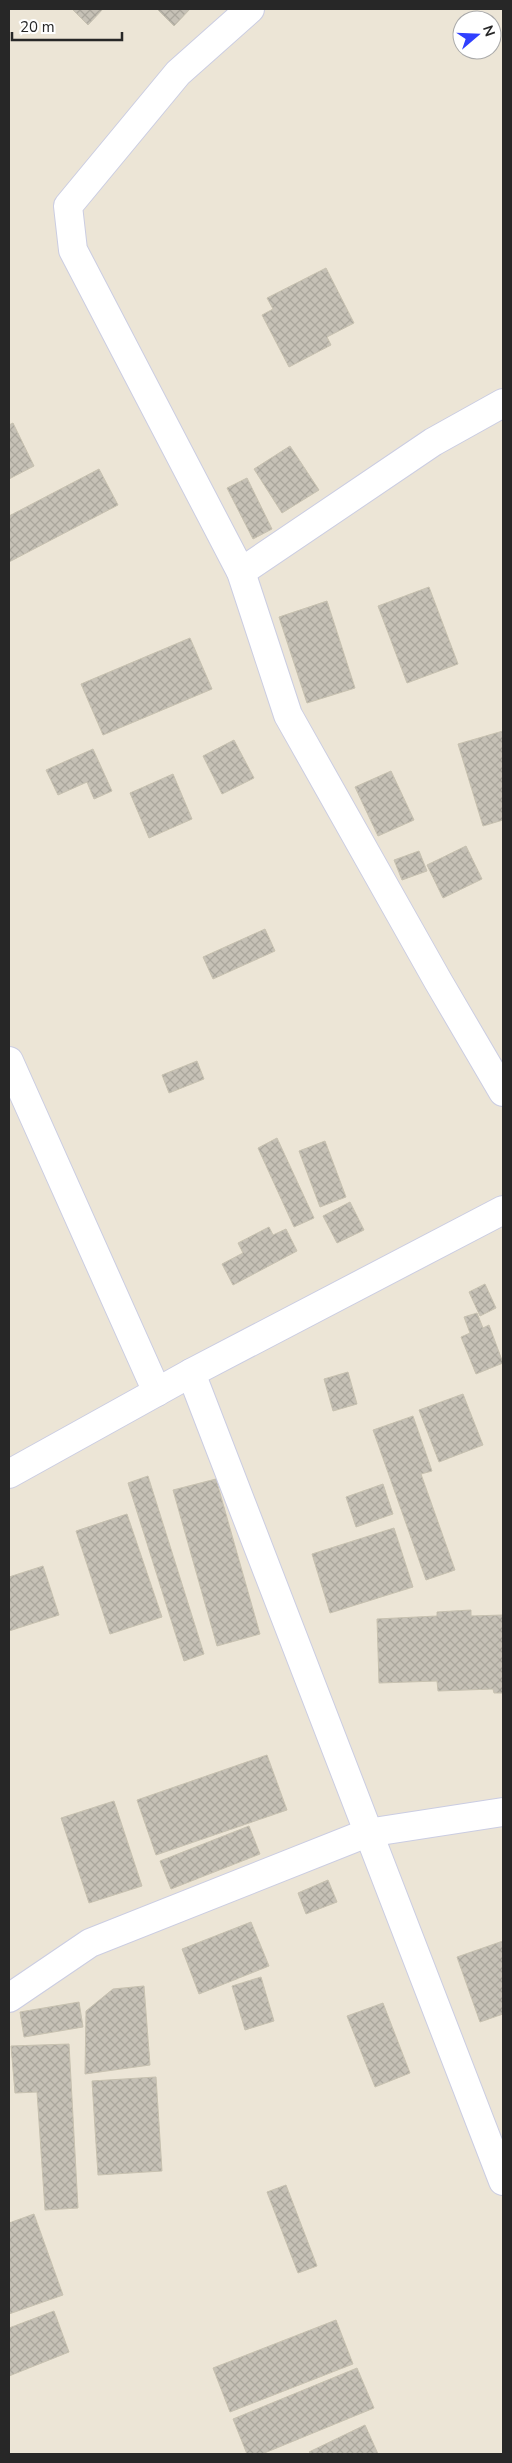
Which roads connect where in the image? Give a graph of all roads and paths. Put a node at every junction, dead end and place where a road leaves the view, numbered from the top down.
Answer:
1 (250, 9) edge
2 (503, 403) edge
3 (241, 572) junction
4 (9, 1062) edge
5 (503, 1092) edge
6 (503, 1210) edge
7 (191, 1373) junction
8 (157, 1392) junction
9 (9, 1474) edge
10 (503, 1812) edge
11 (368, 1833) junction
12 (9, 1998) edge
13 (503, 2181) edge

1 - 3 street
2 - 3 street
3 - 5 street
4 - 8 street
6 - 7 street
7 - 8 street
7 - 11 street
8 - 9 street
10 - 11 street
11 - 12 street
11 - 13 street

